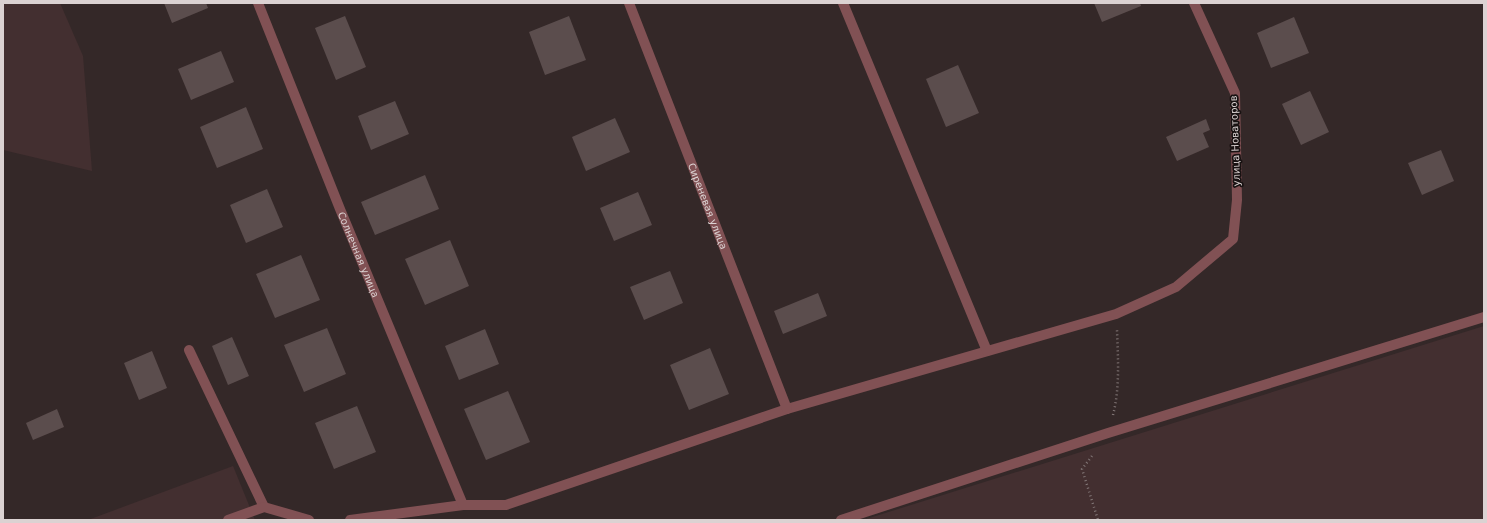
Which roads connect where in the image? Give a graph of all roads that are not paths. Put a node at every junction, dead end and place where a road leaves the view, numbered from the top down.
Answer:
1 (258, 3) edge
2 (630, 3) edge
3 (843, 3) edge
4 (1194, 3) edge
5 (1484, 316) edge
6 (189, 350) dead end
7 (987, 351) junction
8 (787, 409) junction
9 (463, 505) junction
10 (264, 507) junction
11 (228, 520) edge
12 (309, 520) edge
13 (350, 520) edge
14 (841, 520) edge

1 - 9 street, Солнечная улица
2 - 8 street, Сиреневая улица
3 - 7 street
4 - 7 street, улица Новаторов
5 - 14 street
6 - 10 street
7 - 8 street
8 - 9 street
9 - 13 street
10 - 11 street
10 - 12 street

